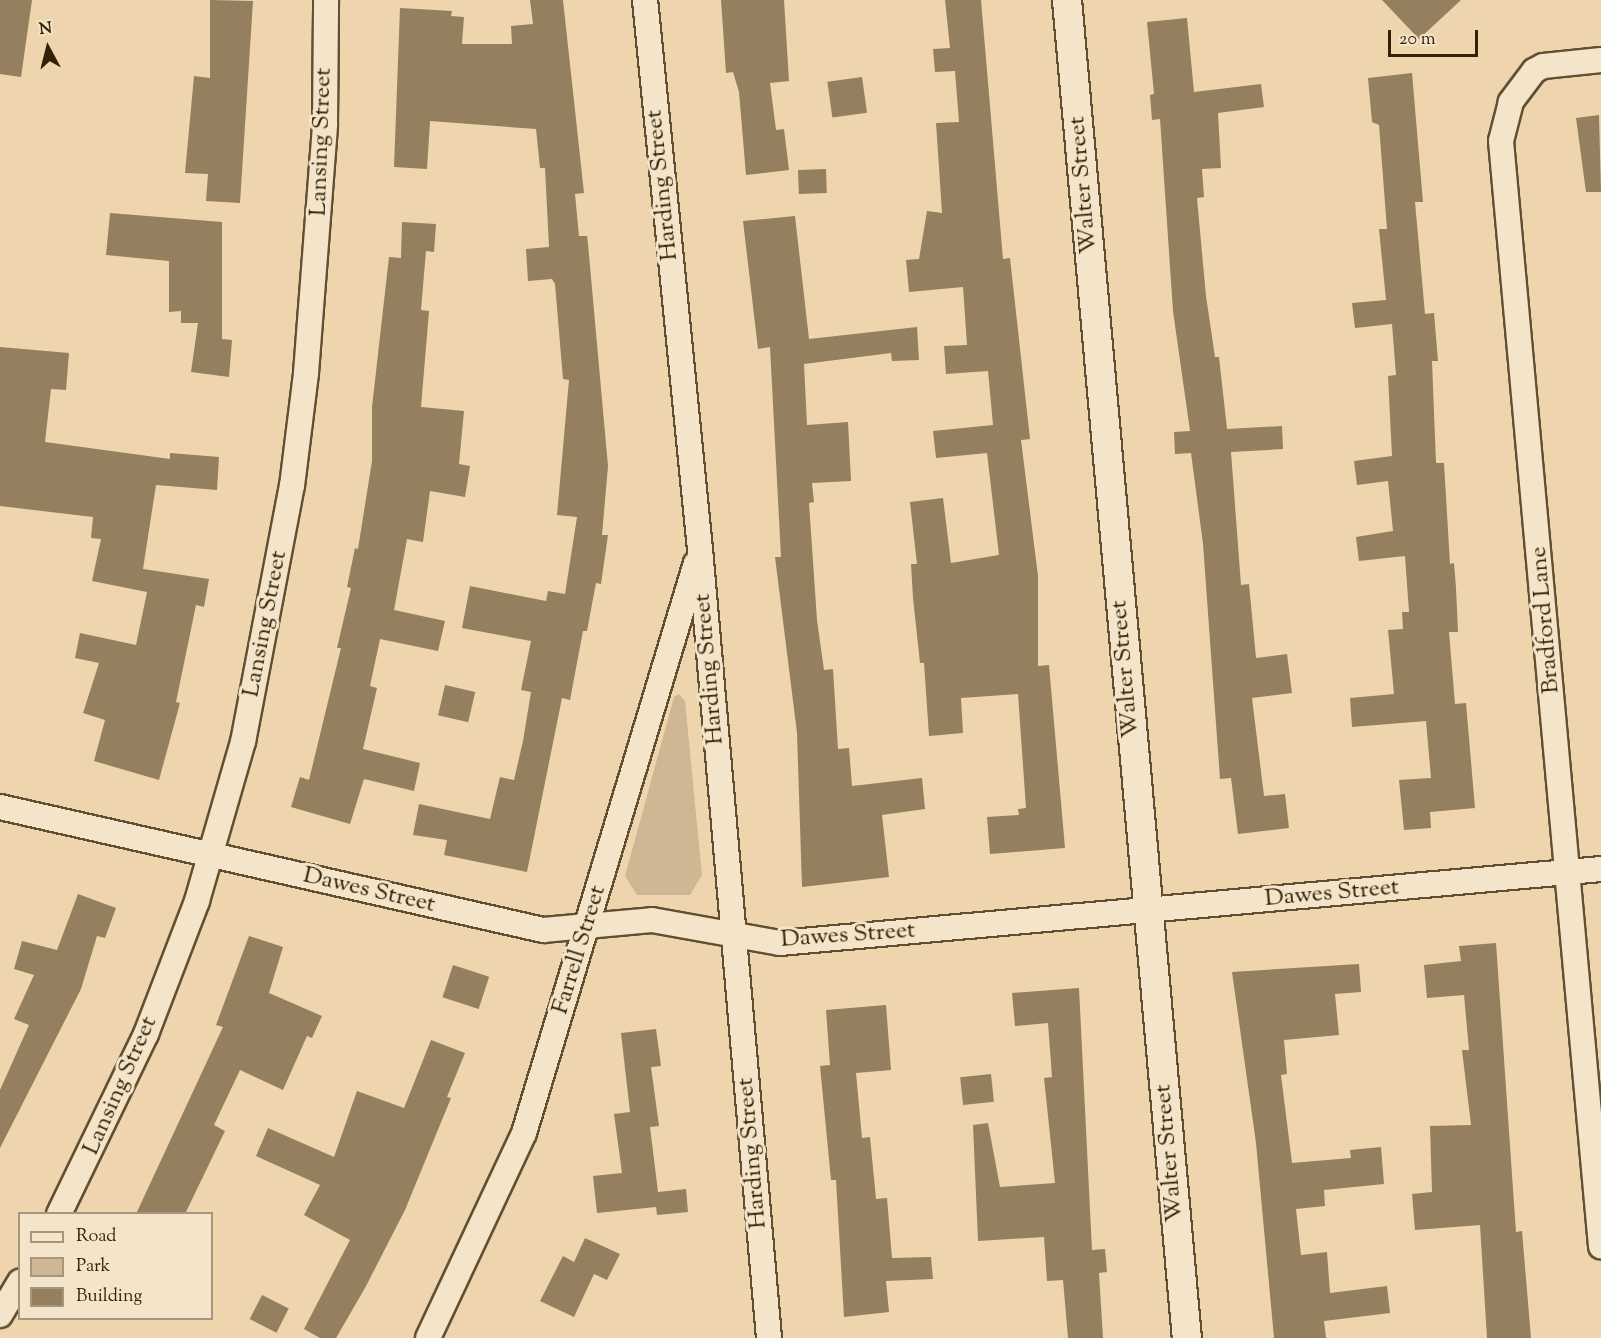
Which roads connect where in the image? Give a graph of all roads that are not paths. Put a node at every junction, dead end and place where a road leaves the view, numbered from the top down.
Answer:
1 (326, 0) edge
2 (645, 0) edge
3 (1067, 0) edge
4 (1601, 60) edge
5 (700, 549) junction
6 (0, 807) edge
7 (213, 856) junction
8 (1601, 869) edge
9 (1570, 871) junction
10 (1148, 912) junction
11 (588, 926) junction
12 (734, 934) junction
13 (60, 1212) edge
14 (1601, 1246) edge
15 (18, 1285) edge
16 (0, 1315) edge
17 (428, 1338) edge
18 (769, 1338) edge
19 (1188, 1338) edge

1 - 7 street, Lansing Street
2 - 5 street, Harding Street
3 - 10 street, Walter Street
4 - 9 street, Bradford Lane
5 - 11 street, Farrell Street
5 - 12 street, Harding Street
6 - 7 street, Dawes Street
7 - 11 street, Dawes Street
7 - 13 street, Lansing Street
8 - 9 street, Dawes Street
9 - 10 street, Dawes Street
9 - 14 street, Bradford Lane
10 - 12 street, Dawes Street
10 - 19 street, Walter Street
11 - 12 street, Dawes Street
11 - 17 street, Farrell Street
12 - 18 street, Harding Street
15 - 16 street

